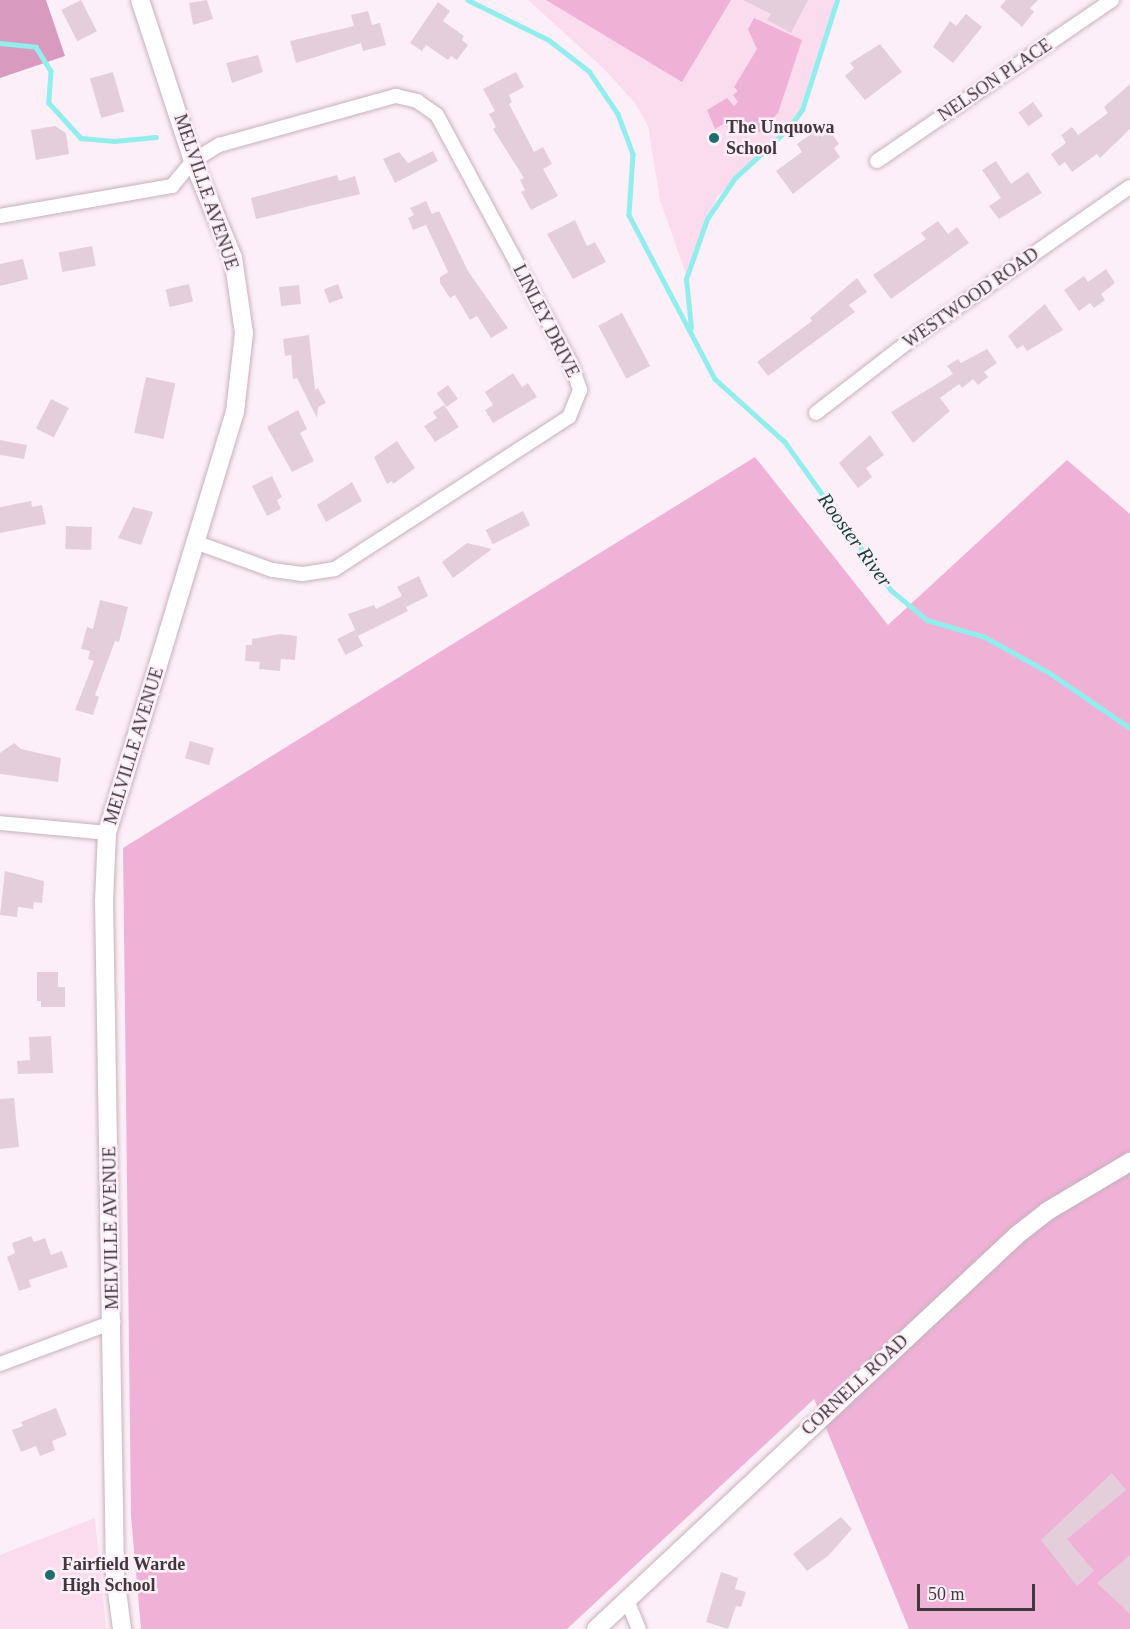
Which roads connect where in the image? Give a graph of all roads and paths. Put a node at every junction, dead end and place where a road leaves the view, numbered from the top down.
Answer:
1 (140, 0) edge
2 (1112, 0) edge
3 (194, 161) junction
4 (877, 161) dead end
5 (1130, 187) edge
6 (0, 216) edge
7 (816, 413) dead end
8 (198, 543) junction
9 (0, 822) edge
10 (107, 833) junction
11 (1130, 1162) edge
12 (113, 1322) junction
13 (0, 1364) edge
14 (627, 1600) junction
15 (122, 1629) edge
16 (596, 1629) edge
17 (639, 1629) edge

1 - 3 street, MELVILLE AVENUE
2 - 4 street, NELSON PLACE
3 - 6 street, LINLEY DRIVE
3 - 8 street, MELVILLE AVENUE
3 - 8 street, LINLEY DRIVE
5 - 7 street, WESTWOOD ROAD
8 - 10 street, MELVILLE AVENUE
9 - 10 street
10 - 12 street, MELVILLE AVENUE
11 - 14 street, CORNELL ROAD
12 - 13 street
12 - 15 street, MELVILLE AVENUE
14 - 16 street, CORNELL ROAD
14 - 17 street

